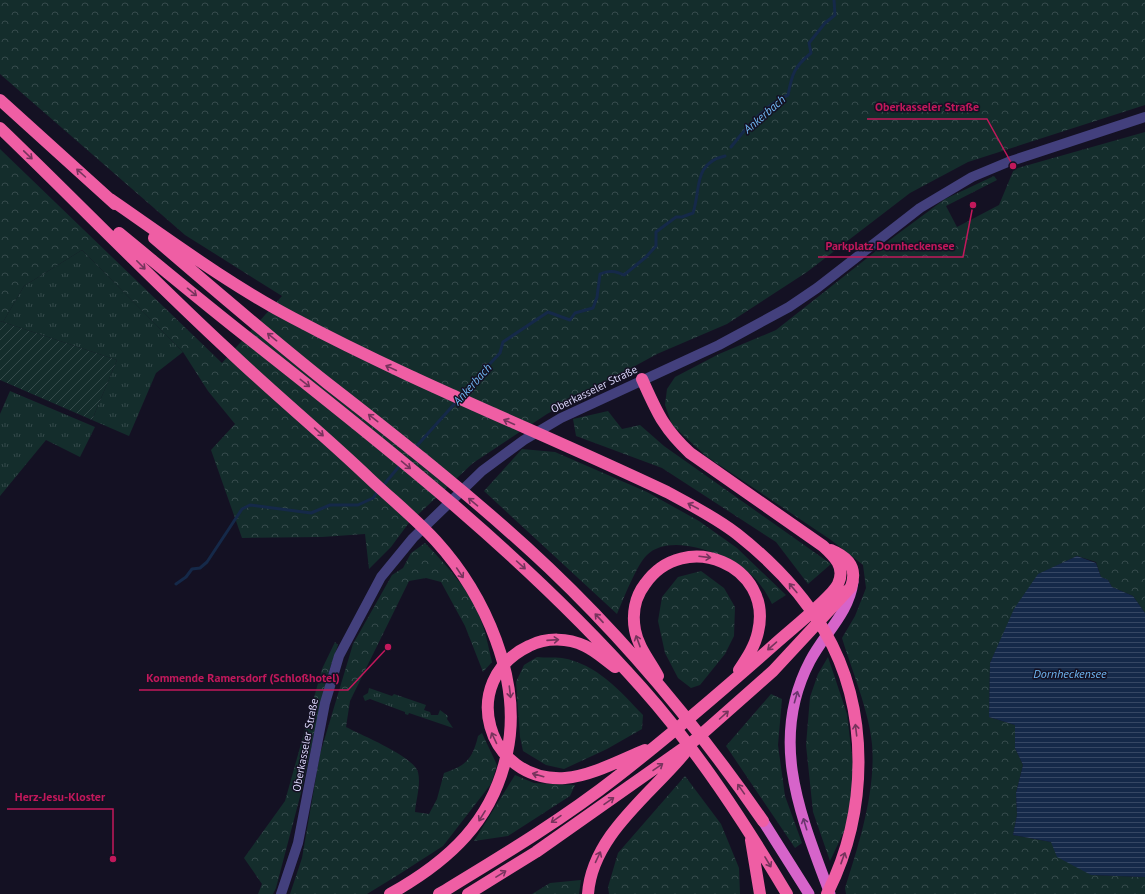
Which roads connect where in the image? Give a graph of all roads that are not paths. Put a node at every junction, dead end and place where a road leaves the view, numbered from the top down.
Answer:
1 (0, 100) edge
2 (1145, 117) edge
3 (0, 128) edge
4 (63, 189) junction
5 (110, 199) junction
6 (642, 379) junction
7 (823, 546) junction
8 (854, 579) junction
9 (731, 682) junction
10 (643, 689) junction
11 (671, 699) junction
12 (695, 740) junction
13 (655, 746) junction
14 (763, 821) joint
15 (749, 831) junction
16 (281, 894) edge
17 (390, 894) edge
18 (439, 894) edge
19 (468, 894) edge
20 (588, 894) edge
21 (760, 894) edge
22 (787, 894) edge
23 (809, 894) edge
24 (829, 894) edge

5 -> 1 highway
2 - 6 street, Oberkasseler Straße
3 -> 4 highway
4 -> 10 highway
4 -> 17 highway
11 -> 5 highway
24 -> 5 highway
6 - 7 highway
6 - 16 street, Oberkasseler Straße
7 - 8 highway
7 -> 9 highway
12 -> 8 highway
24 -> 8 highway
11 -> 9 highway
9 - 13 highway
13 -> 10 highway
10 - 15 highway
14 -> 11 highway
19 -> 12 highway
20 -> 12 highway
13 -> 18 highway
14 - 23 highway
15 - 21 highway
15 -> 22 highway

